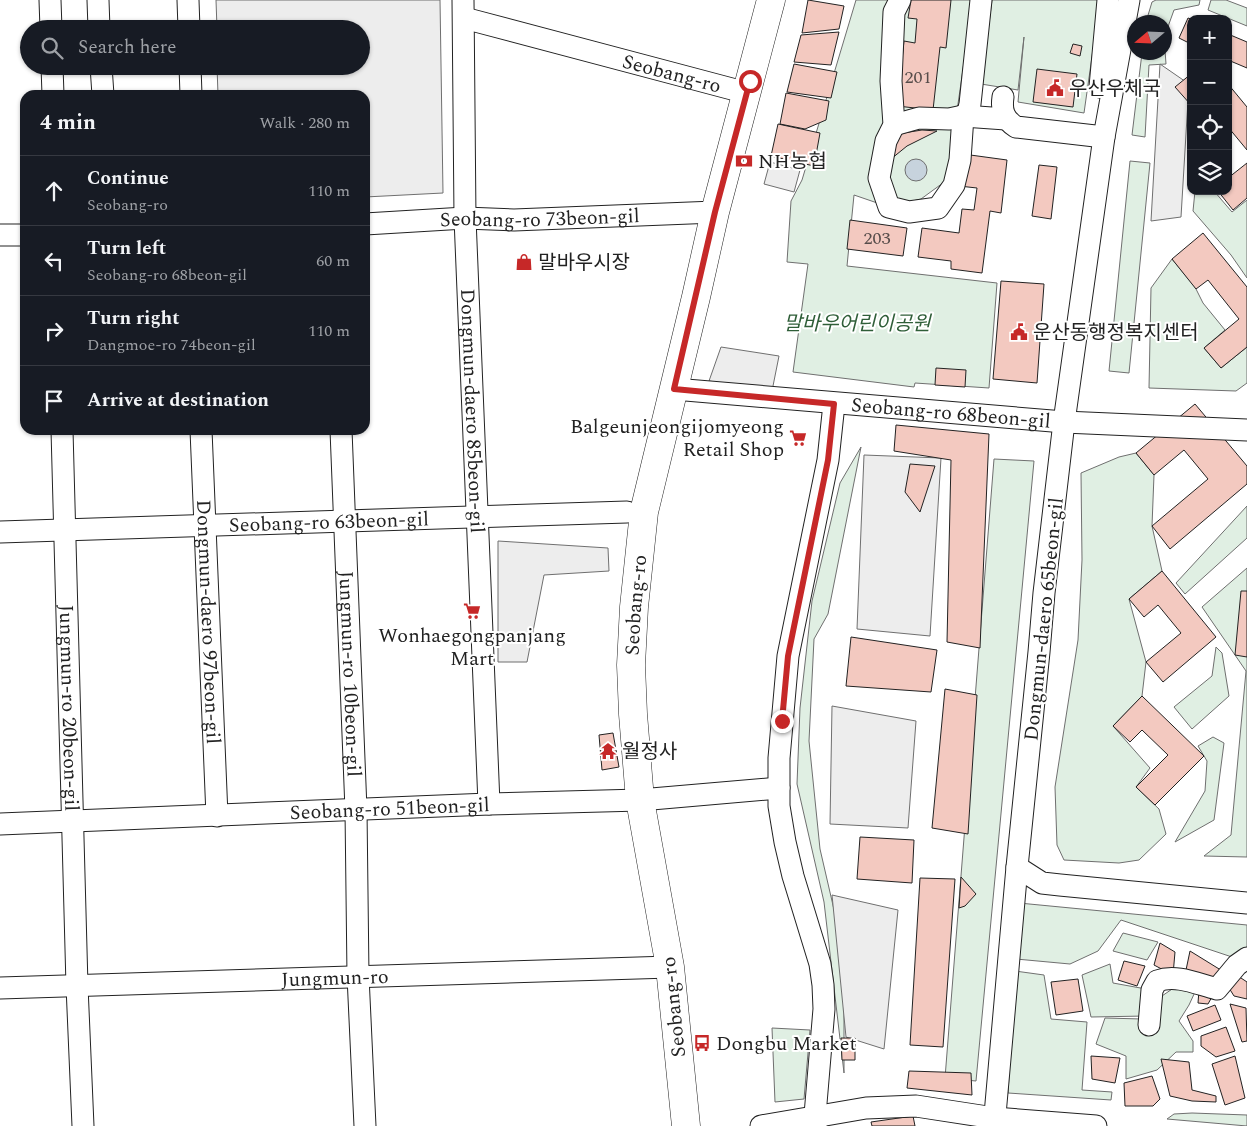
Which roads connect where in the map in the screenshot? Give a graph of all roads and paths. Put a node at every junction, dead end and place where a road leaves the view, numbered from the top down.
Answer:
1 (50, 0) edge
2 (98, 0) edge
3 (188, 0) edge
4 (771, 0) edge
5 (900, 0) edge
6 (981, 0) edge
7 (1108, 0) edge
8 (1129, 0) edge
9 (463, 9) edge
10 (51, 20) edge
11 (99, 20) edge
12 (189, 20) edge
13 (598, 53) joint
14 (52, 75) edge
15 (190, 75) edge
16 (53, 90) edge
17 (191, 90) edge
18 (747, 93) junction
19 (1003, 97) dead end
20 (963, 116) junction
21 (1006, 118) junction
22 (894, 125) junction
23 (1104, 137) junction
24 (715, 212) junction
25 (465, 218) junction
26 (370, 224) edge
27 (0, 235) edge
28 (20, 235) edge
29 (674, 389) junction
30 (834, 404) junction
31 (1071, 422) junction
32 (1247, 430) edge
33 (62, 435) edge
34 (201, 435) edge
35 (341, 435) edge
36 (627, 512) dead end
37 (477, 517) junction
38 (345, 522) junction
39 (204, 525) junction
40 (65, 530) junction
41 (0, 532) edge
42 (778, 788) junction
43 (640, 800) junction
44 (489, 804) junction
45 (356, 810) junction
46 (217, 816) junction
47 (73, 821) junction
48 (0, 824) edge
49 (1017, 867) junction
50 (1247, 903) edge
51 (1247, 958) edge
52 (670, 967) junction
53 (358, 976) junction
54 (77, 986) junction
55 (0, 988) edge
56 (1150, 1025) dead end
57 (816, 1121) edge
58 (994, 1122) edge
59 (83, 1126) edge
60 (365, 1126) edge
61 (686, 1126) edge
62 (760, 1126) edge
63 (1096, 1126) edge

1 - 10 street
2 - 11 street
3 - 12 street
4 - 18 main road, Seobang-ro
5 - 22 street
6 - 20 street
7 - 23 street
8 - 23 street
9 - 13 street, Dongmun-daero 85beon-gil
9 - 25 street, Dongmun-daero 85beon-gil
13 - 18 street, Seobang-ro
14 - 16 street
15 - 17 street
18 - 24 main road, Seobang-ro
19 - 21 street
20 - 21 street
20 - 22 street
20 - 22 street
21 - 23 street
23 - 31 street, Dongmun-daero 65beon-gil
24 - 25 street, Seobang-ro 73beon-gil
24 - 29 main road, Seobang-ro
25 - 26 street, Seobang-ro 73beon-gil
25 - 37 street, Dongmun-daero 85beon-gil
27 - 28 street
29 - 30 street, Seobang-ro 68beon-gil
29 - 43 main road, Seobang-ro
30 - 31 street, Seobang-ro 68beon-gil
30 - 42 street
31 - 32 street, Seobang-ro 68beon-gil
31 - 49 street, Dongmun-daero 65beon-gil
33 - 40 street, Jungmun-ro 20beon-gil
34 - 39 street, Dongmun-daero 97beon-gil
35 - 38 street, Jungmun-ro 10beon-gil
36 - 37 street, Seobang-ro 63beon-gil
37 - 38 street, Seobang-ro 63beon-gil
37 - 44 street, Dongmun-daero 85beon-gil
38 - 39 street, Seobang-ro 63beon-gil
38 - 45 street, Jungmun-ro 10beon-gil
39 - 40 street, Seobang-ro 63beon-gil
39 - 46 street, Dongmun-daero 97beon-gil
40 - 41 street, Seobang-ro 63beon-gil
40 - 47 street, Jungmun-ro 20beon-gil
42 - 43 street, Seobang-ro 51beon-gil
42 - 57 street
43 - 44 street, Seobang-ro 51beon-gil
43 - 52 main road, Seobang-ro
44 - 45 street, Seobang-ro 51beon-gil
45 - 46 street, Seobang-ro 51beon-gil
45 - 53 street, Jungmun-ro 10beon-gil
46 - 47 street, Seobang-ro 51beon-gil
47 - 48 street, Seobang-ro 51beon-gil
47 - 54 street, Jungmun-ro 20beon-gil
49 - 50 street
49 - 58 street, Dongmun-daero 65beon-gil
51 - 56 street
52 - 53 street, Jungmun-ro
52 - 61 main road, Seobang-ro
53 - 54 street, Jungmun-ro
53 - 60 street, Jungmun-ro 10beon-gil
54 - 55 street, Jungmun-ro
54 - 59 street, Jungmun-ro 20beon-gil
57 - 58 street
57 - 62 street
58 - 63 street

